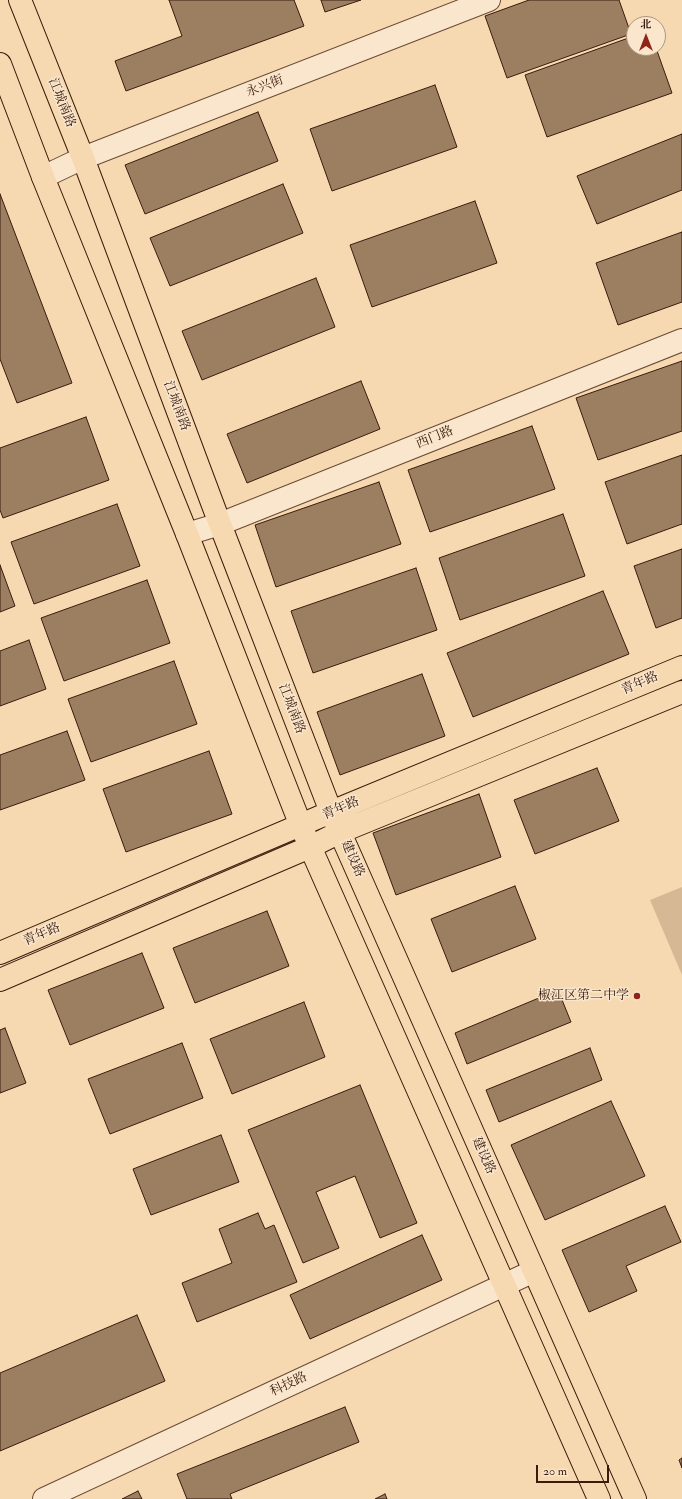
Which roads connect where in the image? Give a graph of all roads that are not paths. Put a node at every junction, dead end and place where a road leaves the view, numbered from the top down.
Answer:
1 (20, 0) edge
2 (489, 0) edge
3 (0, 64) edge
4 (83, 158) junction
5 (43, 177) junction
6 (682, 340) edge
7 (220, 524) junction
8 (187, 534) junction
9 (682, 667) edge
10 (682, 692) edge
11 (336, 822) junction
12 (301, 826) junction
13 (310, 848) junction
14 (0, 952) edge
15 (0, 980) edge
16 (534, 1272) junction
17 (504, 1286) junction
18 (44, 1499) edge
19 (599, 1499) edge
20 (635, 1499) edge

1 - 4 main road, 江城南路
2 - 4 street, 永兴街
3 - 5 main road
4 - 5 street, 永兴街
4 - 7 main road, 江城南路
5 - 8 main road
6 - 7 street, 西门路
7 - 8 street, 西门路
7 - 11 main road, 江城南路
8 - 12 main road
9 - 11 main road, 青年路
10 - 11 main road
11 - 12 main road, 青年路
11 - 13 main road
11 - 16 main road, 建设路
12 - 13 main road
12 - 14 main road, 青年路
13 - 15 main road
13 - 17 main road
16 - 17 street, 科技路
16 - 20 main road, 建设路
17 - 18 street, 科技路
17 - 19 main road

